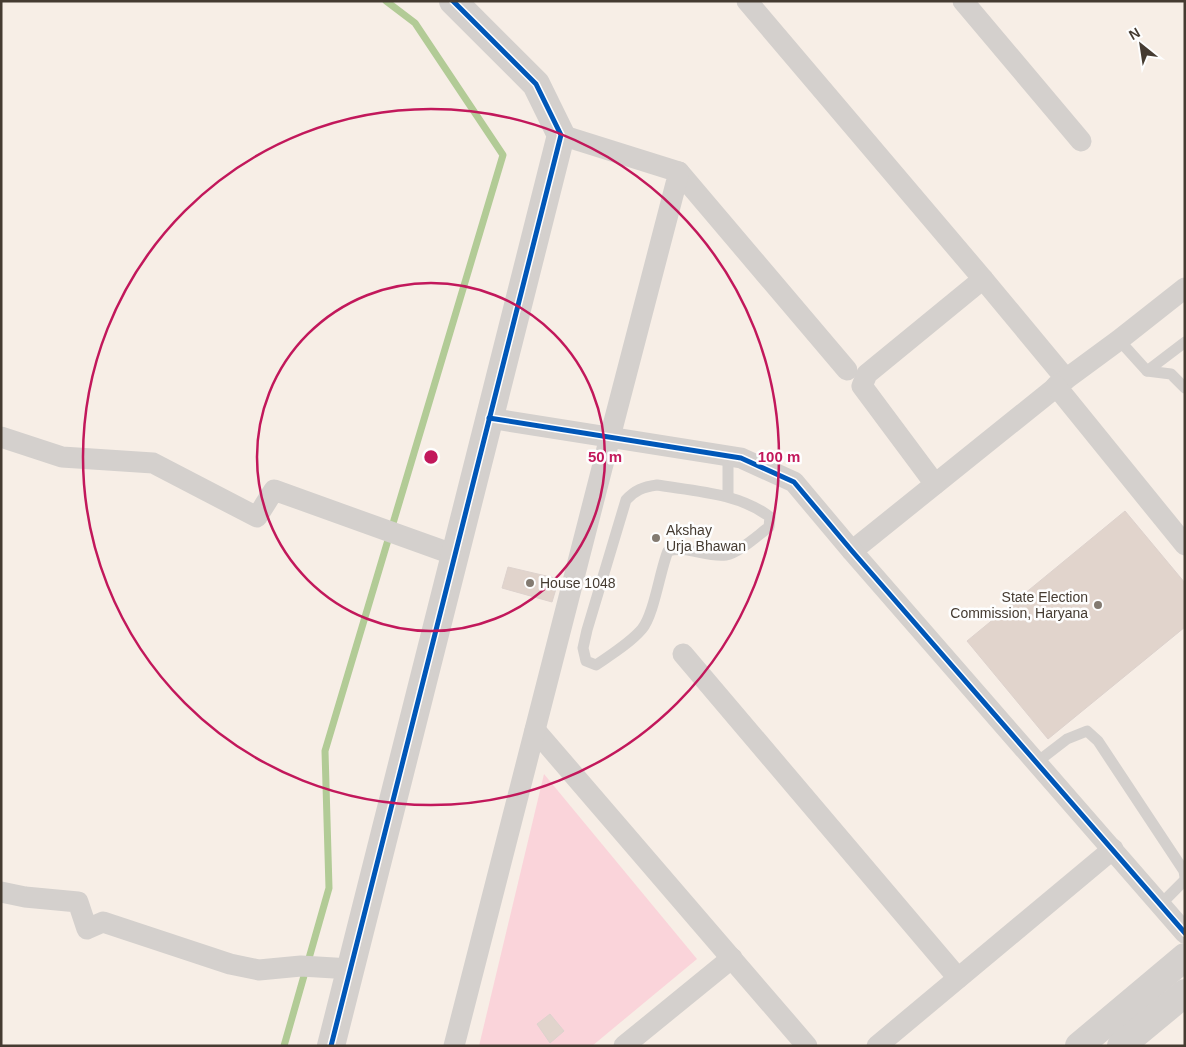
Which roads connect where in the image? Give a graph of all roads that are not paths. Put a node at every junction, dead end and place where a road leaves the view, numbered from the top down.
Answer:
1 (747, 1) edge
2 (963, 1) edge
3 (459, 3) edge
4 (561, 134) junction
5 (1081, 141) dead end
6 (680, 172) junction
7 (983, 279) junction
8 (1185, 288) edge
9 (1119, 340) junction
10 (1185, 342) edge
11 (847, 370) dead end
12 (1147, 371) junction
13 (1061, 383) junction
14 (1185, 388) edge
15 (489, 418) junction
16 (1, 437) edge
17 (610, 437) junction
18 (728, 456) junction
19 (935, 484) junction
20 (728, 496) junction
21 (1185, 545) edge
22 (852, 551) junction
23 (454, 555) junction
24 (683, 654) dead end
25 (535, 730) junction
26 (1037, 762) junction
27 (1112, 849) junction
28 (1185, 878) edge
29 (1, 892) edge
30 (1160, 904) junction
31 (1185, 932) edge
32 (1185, 957) edge
33 (732, 958) junction
34 (350, 969) junction
35 (958, 978) junction
36 (1185, 993) edge
37 (1127, 1044) edge
38 (331, 1046) edge
39 (454, 1046) edge
40 (624, 1046) edge
41 (807, 1046) edge
42 (877, 1046) edge
43 (1080, 1046) edge

1 - 7 street
2 - 5 street
3 - 4 street
4 - 6 street
4 - 15 street
6 - 11 street
6 - 17 street
7 - 13 street
7 - 19 street
8 - 9 street
9 - 12 lane
9 - 13 street
10 - 12 lane
12 - 14 lane
13 - 19 street
13 - 21 street
15 - 17 street
15 - 23 street
16 - 23 street
17 - 18 street
17 - 25 street
18 - 20 lane
18 - 22 street
19 - 22 street
20 - 20 lane
22 - 26 street
23 - 34 street
24 - 35 street
25 - 33 street
25 - 39 street
26 - 27 street
26 - 28 lane
27 - 30 street
27 - 35 street
28 - 30 lane
29 - 34 street
30 - 31 street
32 - 43 street
33 - 40 street
33 - 41 street
34 - 38 street
35 - 42 street
36 - 37 street

